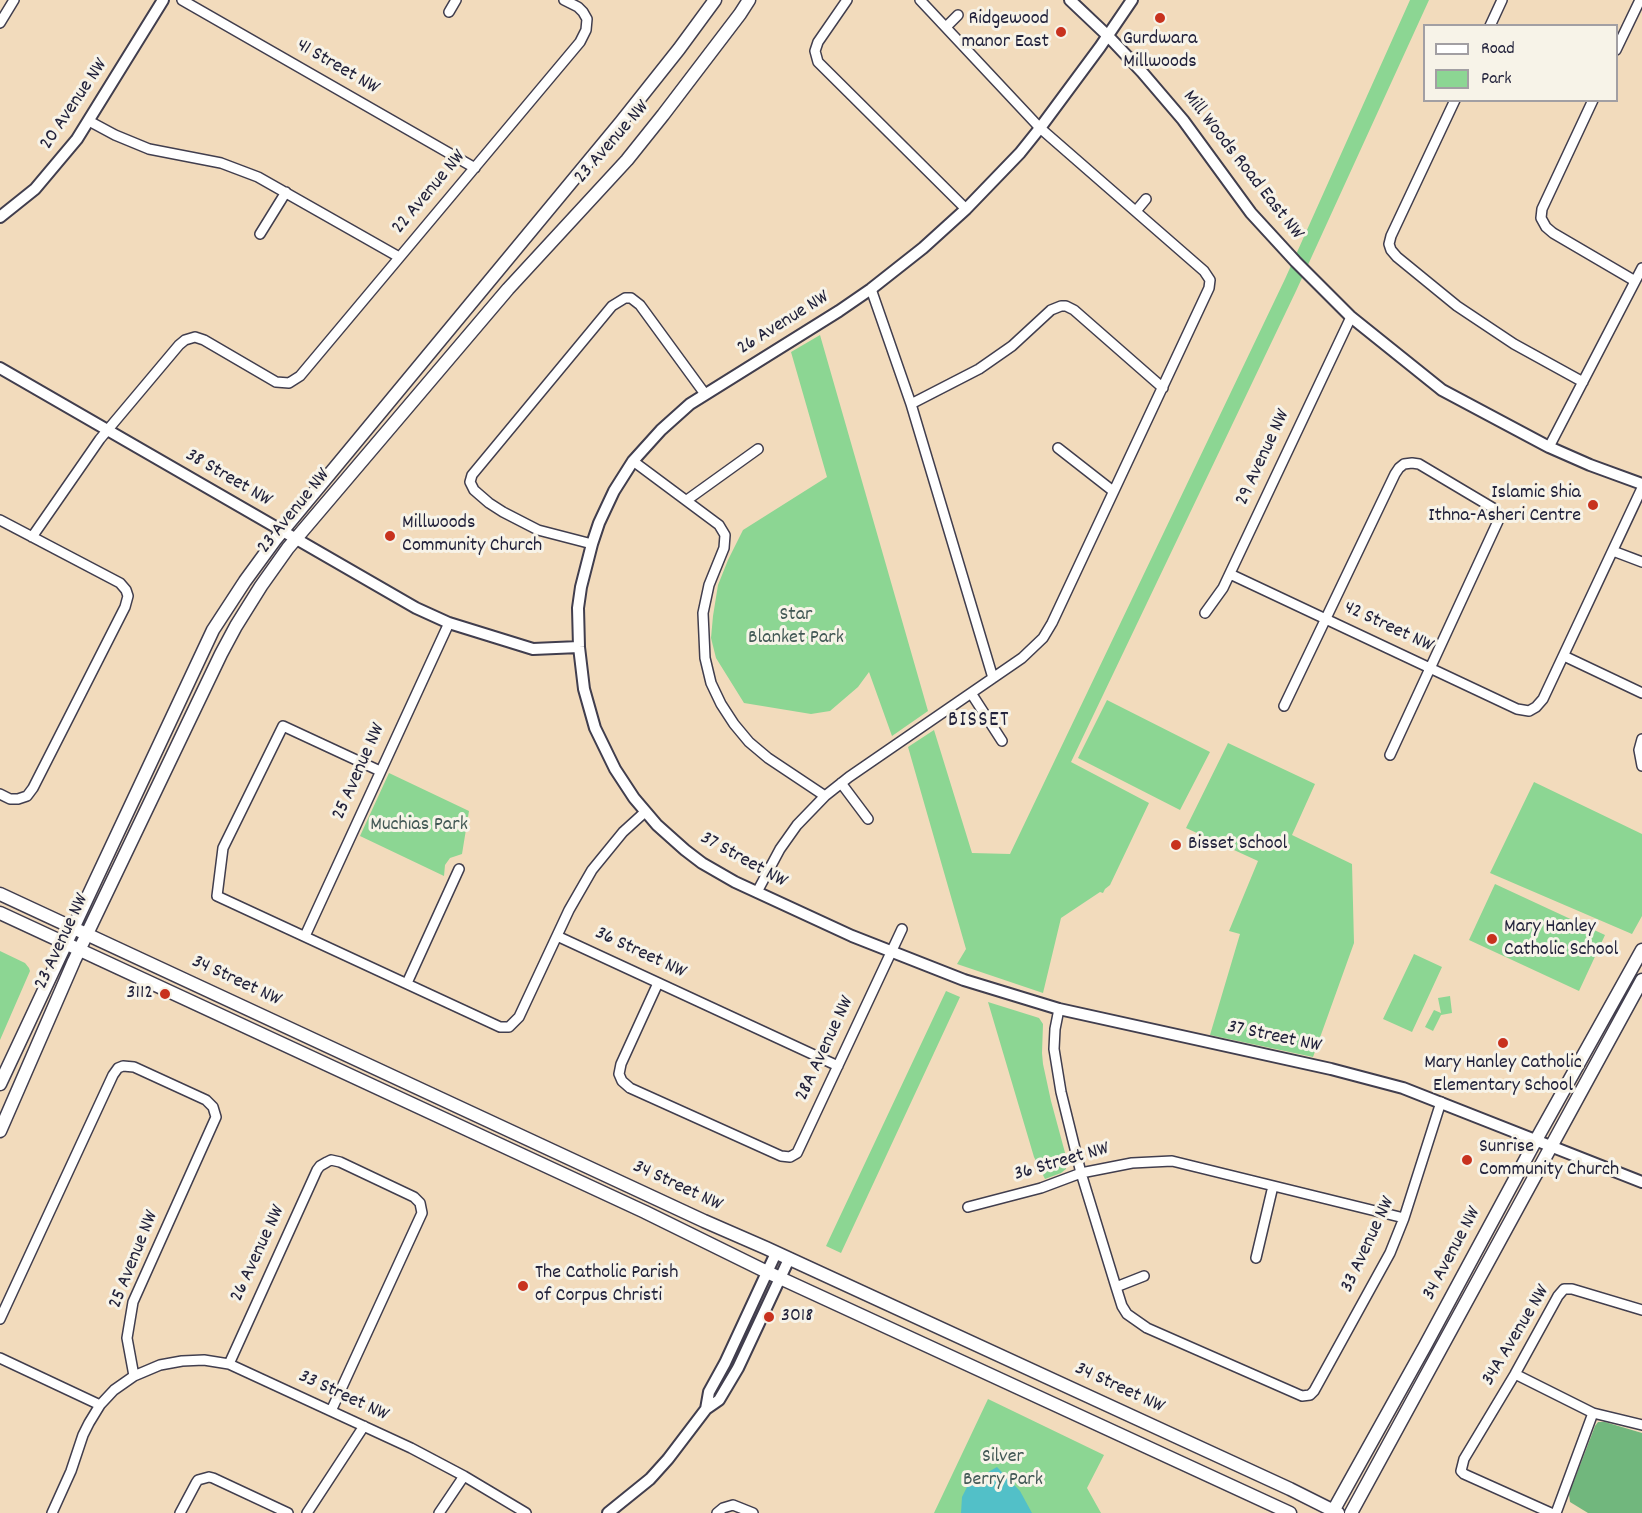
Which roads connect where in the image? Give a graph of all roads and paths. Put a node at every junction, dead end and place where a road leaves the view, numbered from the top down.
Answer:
1 (14, 0) edge
2 (163, 0) edge
3 (182, 0) edge
4 (456, 0) edge
5 (564, 0) edge
6 (715, 0) edge
7 (747, 0) edge
8 (846, 0) edge
9 (920, 0) edge
10 (1070, 0) edge
11 (1132, 0) edge
12 (1502, 0) edge
13 (1640, 0) edge
14 (449, 12) dead end
15 (958, 15) dead end
16 (1, 19) edge
17 (1491, 24) edge
18 (946, 27) junction
19 (1108, 36) junction
20 (1618, 48) edge
21 (1454, 102) edge
22 (1592, 102) edge
23 (89, 121) junction
24 (1040, 128) junction
25 (475, 168) junction
26 (286, 192) junction
27 (1146, 199) dead end
28 (966, 209) junction
29 (1136, 211) junction
30 (0, 217) edge
31 (260, 234) dead end
32 (399, 257) junction
33 (1642, 268) edge
34 (1635, 281) junction
35 (872, 289) junction
36 (1351, 317) junction
37 (0, 368) edge
38 (1583, 382) junction
39 (1163, 388) junction
40 (705, 394) junction
41 (911, 404) junction
42 (107, 431) junction
43 (1549, 447) junction
44 (1058, 448) dead end
45 (758, 449) dead end
46 (633, 461) junction
47 (1642, 486) edge
48 (1113, 491) junction
49 (687, 500) junction
50 (0, 520) edge
51 (282, 531) junction
52 (32, 537) junction
53 (297, 538) junction
54 (964, 540) dead end
55 (592, 544) junction
56 (953, 544) junction
57 (1613, 551) junction
58 (1642, 562) edge
59 (1230, 574) junction
60 (1206, 613) dead end
61 (1326, 619) junction
62 (449, 623) junction
63 (579, 647) junction
64 (1564, 656) junction
65 (1430, 668) junction
66 (993, 678) junction
67 (971, 693) junction
68 (1642, 693) edge
69 (1284, 706) dead end
70 (595, 728) joint
71 (1642, 739) edge
72 (1002, 741) dead end
73 (1390, 755) dead end
74 (1642, 766) edge
75 (380, 771) junction
76 (841, 783) junction
77 (0, 794) edge
78 (825, 796) junction
79 (645, 812) junction
80 (868, 819) dead end
81 (459, 869) dead end
82 (757, 892) junction
83 (0, 894) edge
84 (0, 913) edge
85 (74, 928) junction
86 (902, 929) dead end
87 (88, 934) junction
88 (305, 936) junction
89 (557, 936) junction
90 (65, 943) junction
91 (80, 950) junction
92 (1642, 950) edge
93 (891, 952) junction
94 (1642, 980) edge
95 (658, 982) junction
96 (407, 983) junction
97 (1059, 1009) junction
98 (838, 1066) junction
99 (0, 1084) edge
100 (1441, 1102) junction
101 (0, 1131) edge
102 (1536, 1140) junction
103 (1552, 1146) junction
104 (1081, 1173) junction
105 (1642, 1182) edge
106 (1273, 1186) junction
107 (968, 1208) dead end
108 (1404, 1218) junction
109 (776, 1253) junction
110 (1256, 1258) dead end
111 (789, 1259) junction
112 (767, 1272) junction
113 (1144, 1276) dead end
114 (781, 1278) junction
115 (1116, 1287) junction
116 (1642, 1310) edge
117 (0, 1319) edge
118 (0, 1358) edge
119 (229, 1364) junction
120 (1515, 1374) junction
121 (134, 1376) junction
122 (100, 1405) junction
123 (706, 1409) junction
124 (331, 1411) junction
125 (1593, 1413) junction
126 (1642, 1425) edge
127 (364, 1426) junction
128 (464, 1476) junction
129 (1334, 1512) edge
130 (52, 1513) edge
131 (180, 1513) edge
132 (288, 1513) edge
133 (307, 1513) edge
134 (439, 1513) edge
135 (526, 1513) edge
136 (608, 1513) edge
137 (717, 1513) edge
138 (753, 1513) edge
139 (1290, 1513) edge
140 (1351, 1513) edge
141 (1551, 1513) edge
142 (1556, 1513) edge

1 - 16 street
2 - 23 street, 20 Avenue NW
3 - 25 street, 41 Street NW
4 - 14 street
5 - 25 street, 22 Avenue NW
6 - 51 main road, 23 Avenue NW
7 - 53 main road, 23 Avenue NW
8 - 28 street
9 - 18 street
10 - 19 street, Mill Woods Road East NW
11 - 19 street, 26 Avenue NW
12 - 17 street
13 - 20 street
15 - 18 street
18 - 24 street
19 - 24 street, 26 Avenue NW
19 - 36 street, Mill Woods Road East NW
21 - 38 street
22 - 34 street
23 - 26 street
23 - 30 street, 20 Avenue NW
24 - 28 street, 26 Avenue NW
24 - 29 street
25 - 32 street, 22 Avenue NW
26 - 31 street
26 - 32 street
27 - 29 street
28 - 35 street, 26 Avenue NW
29 - 39 street
32 - 42 street, 22 Avenue NW
33 - 34 street
34 - 38 street
35 - 40 street, 26 Avenue NW
35 - 41 street
36 - 43 street, Mill Woods Road East NW
36 - 59 street, 29 Avenue NW
37 - 42 street, 38 Street NW
38 - 43 street
39 - 41 street
39 - 48 street
40 - 46 street, 26 Avenue NW
40 - 55 street
41 - 56 street
42 - 51 street, 38 Street NW
42 - 52 street
43 - 47 street, Mill Woods Road East NW
44 - 48 street
45 - 49 street
46 - 49 street
46 - 55 street, 26 Avenue NW
47 - 57 street
48 - 66 street
49 - 78 street
50 - 52 street
51 - 53 street, 38 Street NW
51 - 85 main road, 23 Avenue NW
52 - 77 street
53 - 62 street, 38 Street NW
53 - 87 main road, 23 Avenue NW
54 - 56 street
55 - 63 street, 26 Avenue NW
56 - 66 street
57 - 58 street
57 - 64 street
59 - 60 street, 29 Avenue NW
59 - 61 street, 42 Street NW
61 - 65 street, 42 Street NW
61 - 65 street
61 - 69 street
62 - 63 street, 38 Street NW
62 - 75 street, 25 Avenue NW
63 - 70 street, 26 Avenue NW
64 - 65 street, 42 Street NW
64 - 68 street
65 - 73 street
66 - 67 street
67 - 72 street
67 - 76 street
70 - 79 street, 37 Street NW
71 - 74 street
75 - 88 street, 25 Avenue NW
75 - 88 street
76 - 78 street
76 - 80 street
78 - 82 street
79 - 82 street, 37 Street NW
79 - 89 street
81 - 96 street
82 - 93 street, 37 Street NW
83 - 85 main road, 34 Street NW
84 - 90 main road, 34 Street NW
85 - 87 main road, 34 Street NW
85 - 90 main road, 23 Avenue NW
86 - 93 street
87 - 91 main road, 23 Avenue NW
87 - 109 main road, 34 Street NW
88 - 96 street
89 - 95 street, 36 Street NW
89 - 96 street
90 - 91 main road, 34 Street NW
90 - 99 main road, 23 Avenue NW
91 - 101 main road, 23 Avenue NW
91 - 112 main road, 34 Street NW
92 - 102 main road, 34 Avenue NW
93 - 97 street, 37 Street NW
93 - 98 street, 28A Avenue NW
94 - 103 main road, 34 Avenue NW
95 - 98 street, 36 Street NW
95 - 98 street, 28A Avenue NW
97 - 100 street, 37 Street NW
97 - 104 street
100 - 102 street, 37 Street NW
100 - 108 street, 33 Avenue NW
102 - 103 street, 37 Street NW
102 - 129 main road, 34 Avenue NW
103 - 105 street, 37 Street NW
103 - 140 main road, 34 Avenue NW
104 - 106 street, 36 Street NW
104 - 107 street, 36 Street NW
104 - 115 street
106 - 108 street, 36 Street NW
106 - 110 street
108 - 115 street, 33 Avenue NW
109 - 111 main road, 34 Street NW
109 - 112 street
111 - 114 street
111 - 129 main road, 34 Street NW
112 - 114 main road, 34 Street NW
112 - 123 street
113 - 115 street
114 - 123 street
114 - 139 main road, 34 Street NW
116 - 120 street, 34A Avenue NW
117 - 121 street, 25 Avenue NW
118 - 122 street
119 - 121 street, 33 Street NW
119 - 124 street, 33 Street NW
119 - 124 street, 26 Avenue NW
120 - 125 street
120 - 141 street, 34A Avenue NW
121 - 122 street
122 - 130 street
123 - 136 street
124 - 127 street, 33 Street NW
125 - 126 street
125 - 142 street
127 - 128 street, 33 Street NW
127 - 133 street
128 - 134 street
128 - 135 street, 33 Street NW
131 - 132 street
137 - 138 street

